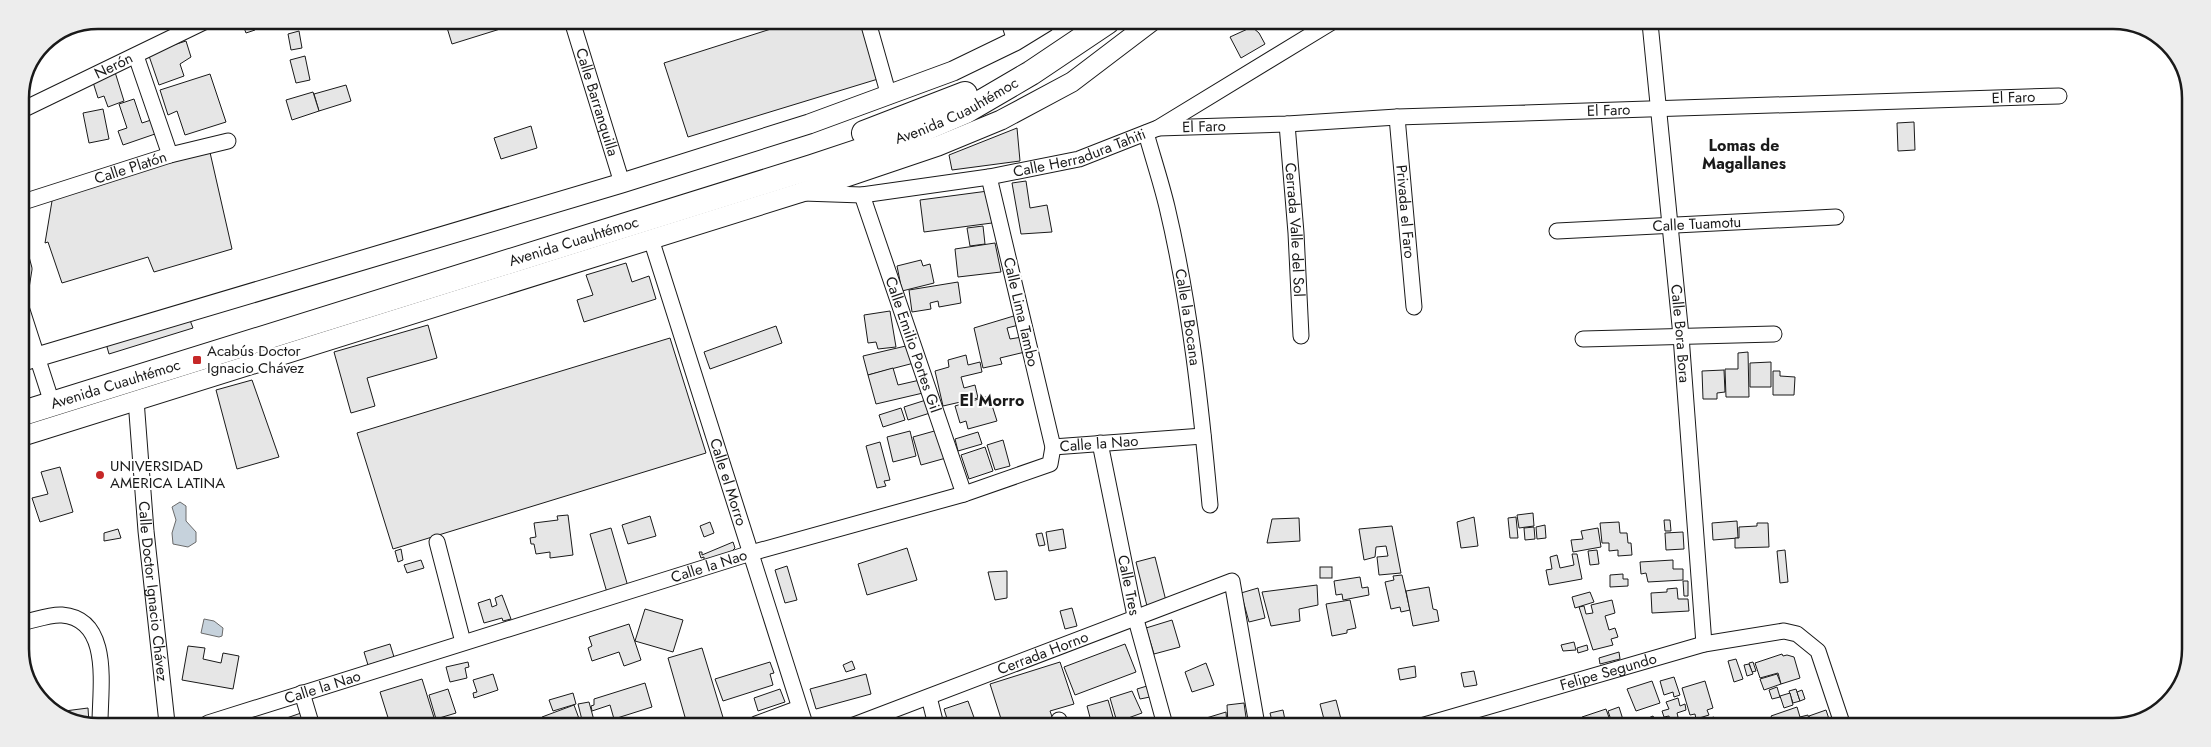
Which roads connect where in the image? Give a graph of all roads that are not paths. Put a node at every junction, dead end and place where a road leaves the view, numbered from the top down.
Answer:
1 (190, 29) edge
2 (574, 29) edge
3 (870, 29) edge
4 (1011, 29) edge
5 (1034, 29) edge
6 (1075, 29) edge
7 (1096, 29) edge
8 (1142, 29) edge
9 (1320, 29) edge
10 (1651, 29) edge
11 (1014, 41) junction
12 (136, 56) junction
13 (889, 96) junction
14 (2059, 96) dead end
15 (29, 107) edge
16 (1660, 109) junction
17 (1397, 117) junction
18 (1287, 124) junction
19 (1152, 130) junction
20 (228, 140) dead end
21 (170, 155) junction
22 (989, 177) junction
23 (622, 184) junction
24 (799, 192) junction
25 (862, 195) junction
26 (29, 200) edge
27 (1836, 217) dead end
28 (1671, 225) junction
29 (1557, 231) dead end
30 (651, 239) junction
31 (1414, 307) dead end
32 (1774, 334) dead end
33 (1301, 336) dead end
34 (1681, 336) junction
35 (1583, 339) dead end
36 (29, 358) edge
37 (50, 397) junction
38 (29, 398) edge
39 (136, 400) junction
40 (29, 409) edge
41 (29, 434) edge
42 (1203, 436) junction
43 (1100, 443) junction
44 (1053, 448) junction
45 (964, 494) junction
46 (1210, 505) dead end
47 (437, 542) dead end
48 (751, 553) junction
49 (1135, 616) junction
50 (29, 621) edge
51 (463, 642) junction
52 (1704, 644) junction
53 (302, 693) junction
54 (929, 697) junction
55 (799, 708) junction
56 (100, 718) edge
57 (165, 718) edge
58 (224, 718) edge
59 (310, 718) edge
60 (772, 718) edge
61 (803, 718) edge
62 (871, 718) edge
63 (934, 718) edge
64 (1163, 718) edge
65 (1256, 718) edge
66 (1449, 718) edge
67 (1840, 718) edge

1 - 12 street, Nerón
2 - 23 street, Calle Barranquilla
3 - 13 street
4 - 11 street
5 - 11 street
6 - 37 main road, Avenida Cuauhtémoc
7 - 37 main road, Avenida Cuauhtémoc
8 - 24 street
9 - 19 street, Calle Herradura Tahiti
10 - 16 street, Calle Bora Bora
11 - 13 street
12 - 15 street, Nerón
12 - 21 street, Calle Platón
13 - 23 street
14 - 16 street, El Faro
16 - 17 street, El Faro
16 - 28 street, Calle Bora Bora
17 - 18 street, El Faro
17 - 31 street, Privada el Faro
18 - 19 street, El Faro
18 - 33 street, Cerrada Valle del Sol
19 - 22 street, Calle Herradura Tahiti
19 - 42 street, Calle la Bocana
20 - 21 street
21 - 26 street, Calle Platón
22 - 25 street, Calle Herradura Tahiti
22 - 44 street, Calle Lima Tambo
23 - 36 street
24 - 25 street, Calle Herradura Tahiti
24 - 30 street
25 - 45 street, Calle Emilio Portes Gil
27 - 28 street, Calle Tuamotu
28 - 29 street, Calle Tuamotu
28 - 34 street, Calle Bora Bora
30 - 39 street
30 - 48 street, Calle el Morro
32 - 34 street
34 - 35 street
34 - 52 street, Calle Bora Bora
36 - 37 street
37 - 38 main road, Avenida Cuauhtémoc
37 - 40 main road, Avenida Cuauhtémoc
39 - 41 street
39 - 57 street, Calle Doctor Ignacio Chávez
42 - 43 street, Calle la Nao
42 - 46 street, Calle la Bocana
43 - 44 street, Calle la Nao
43 - 49 street, Calle Tres
44 - 45 street, Calle la Nao
45 - 48 street, Calle la Nao
47 - 51 street
48 - 51 street, Calle la Nao
48 - 55 street, Calle el Morro
49 - 54 street, Cerrada Horno
49 - 64 street, Calle Tres
49 - 65 street, Cerrada Horno
50 - 56 street
51 - 53 street, Calle la Nao
52 - 66 street, Felipe Segundo
52 - 67 street, Felipe Segundo
53 - 58 street, Calle la Nao
53 - 59 street
54 - 62 street, Cerrada Horno
54 - 63 street
55 - 60 street
55 - 61 street, Calle el Morro

